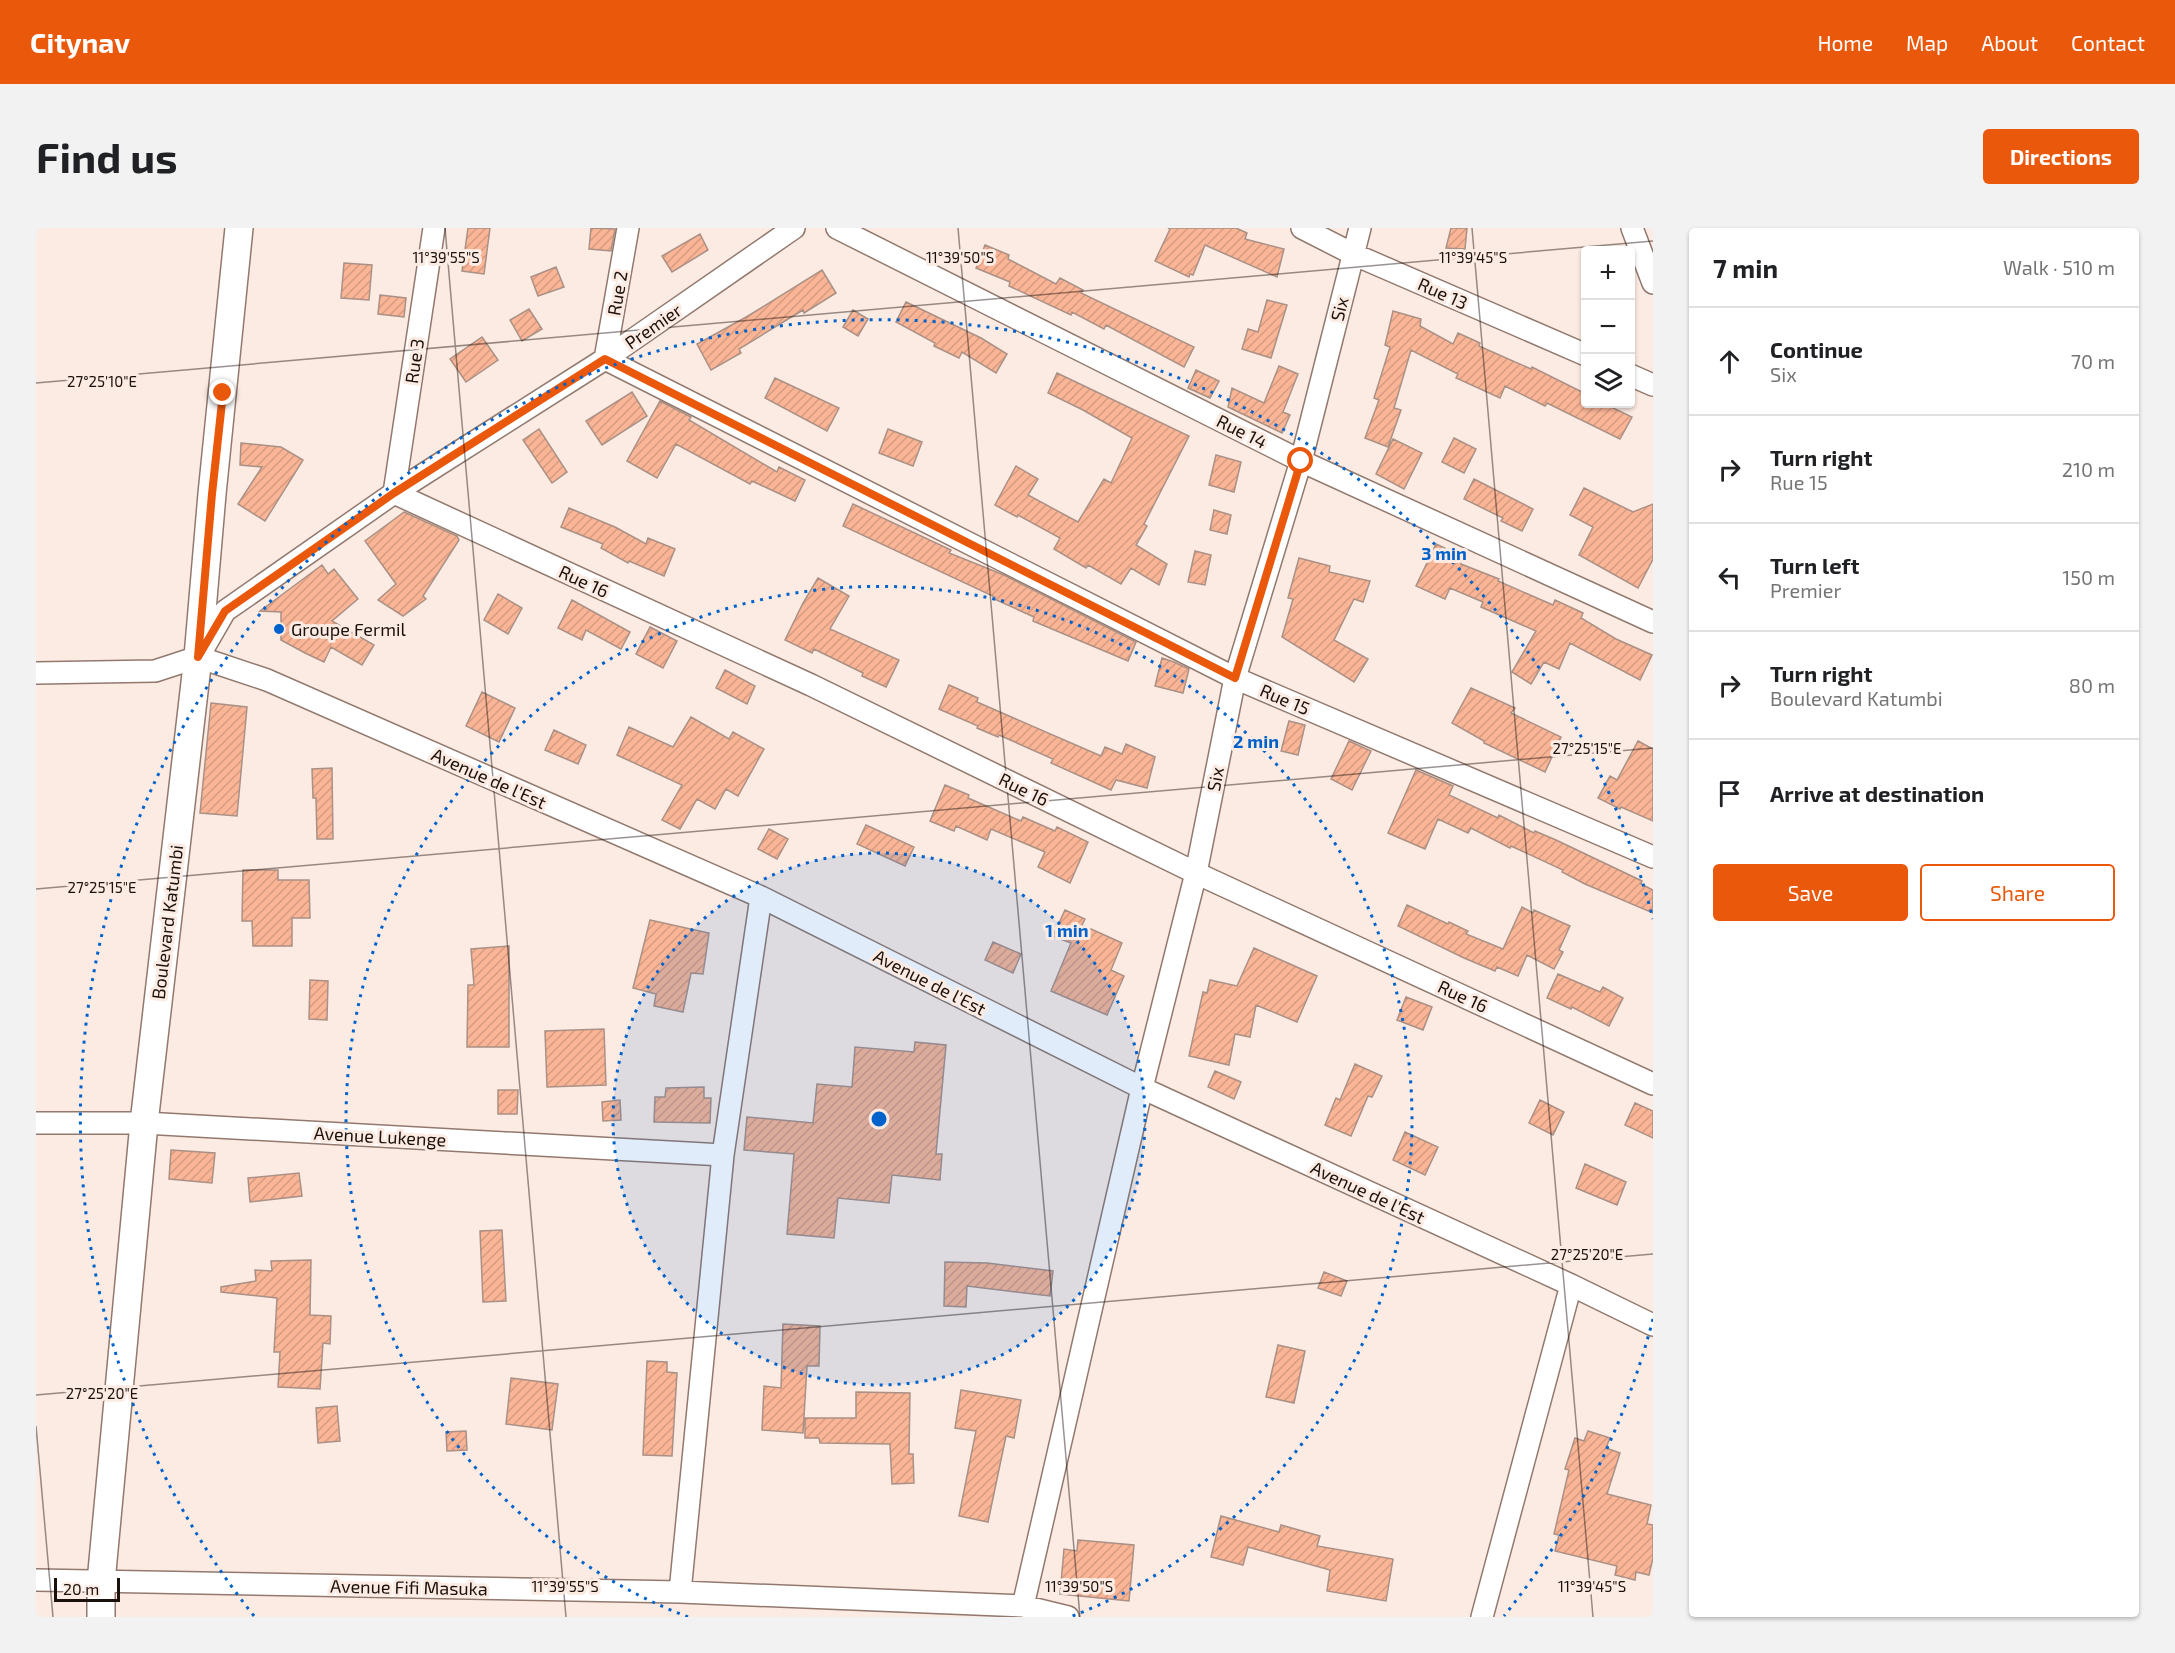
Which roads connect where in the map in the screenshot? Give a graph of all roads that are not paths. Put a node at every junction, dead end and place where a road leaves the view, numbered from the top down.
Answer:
1 (239, 228) edge
2 (434, 228) edge
3 (628, 228) edge
4 (794, 228) edge
5 (837, 228) edge
6 (1302, 228) edge
7 (1360, 228) edge
8 (1632, 228) edge
9 (1353, 254) junction
10 (1653, 283) edge
11 (1584, 354) edge
12 (605, 359) junction
13 (1635, 377) edge
14 (1653, 385) edge
15 (1301, 461) junction
16 (394, 493) junction
17 (1653, 622) edge
18 (198, 657) junction
19 (36, 673) edge
20 (1235, 678) junction
21 (1653, 857) edge
22 (1196, 873) junction
23 (761, 897) junction
24 (1653, 1084) edge
25 (1142, 1088) junction
26 (36, 1123) edge
27 (144, 1123) junction
28 (723, 1155) junction
29 (1571, 1285) junction
30 (1653, 1325) edge
31 (36, 1580) edge
32 (100, 1582) junction
33 (680, 1592) junction
34 (1023, 1606) junction
35 (101, 1617) edge
36 (1068, 1617) edge
37 (1482, 1617) edge

1 - 18 street, Boulevard Katumbi
2 - 16 street, Rue 3
3 - 12 street, Rue 2
4 - 12 street, Premier
5 - 15 street, Rue 14
6 - 9 street, Rue 13
7 - 9 street, Six
8 - 10 street
9 - 11 street, Rue 13
9 - 15 street, Six
12 - 16 street, Premier
12 - 20 street, Rue 15
13 - 14 street
15 - 17 street, Rue 14
15 - 20 street, Six
16 - 18 street, Premier
16 - 22 street, Rue 16
18 - 19 street
18 - 23 street, Avenue de l'Est
18 - 27 street, Boulevard Katumbi
20 - 21 street, Rue 15
20 - 22 street, Six
22 - 24 street, Rue 16
22 - 25 street, Six
23 - 25 street, Avenue de l'Est
23 - 28 street
25 - 29 street, Avenue de l'Est
25 - 34 street, Six
26 - 27 street, Avenue Lukenge
27 - 28 street, Avenue Lukenge
27 - 32 street, Boulevard Katumbi
28 - 33 street
29 - 30 street, Avenue de l'Est
29 - 37 street
31 - 32 street, Avenue Fifi Masuka
32 - 33 street, Avenue Fifi Masuka
32 - 35 street, Boulevard Katumbi
33 - 34 street, Avenue Fifi Masuka
34 - 36 street, Avenue Fifi Masuka

